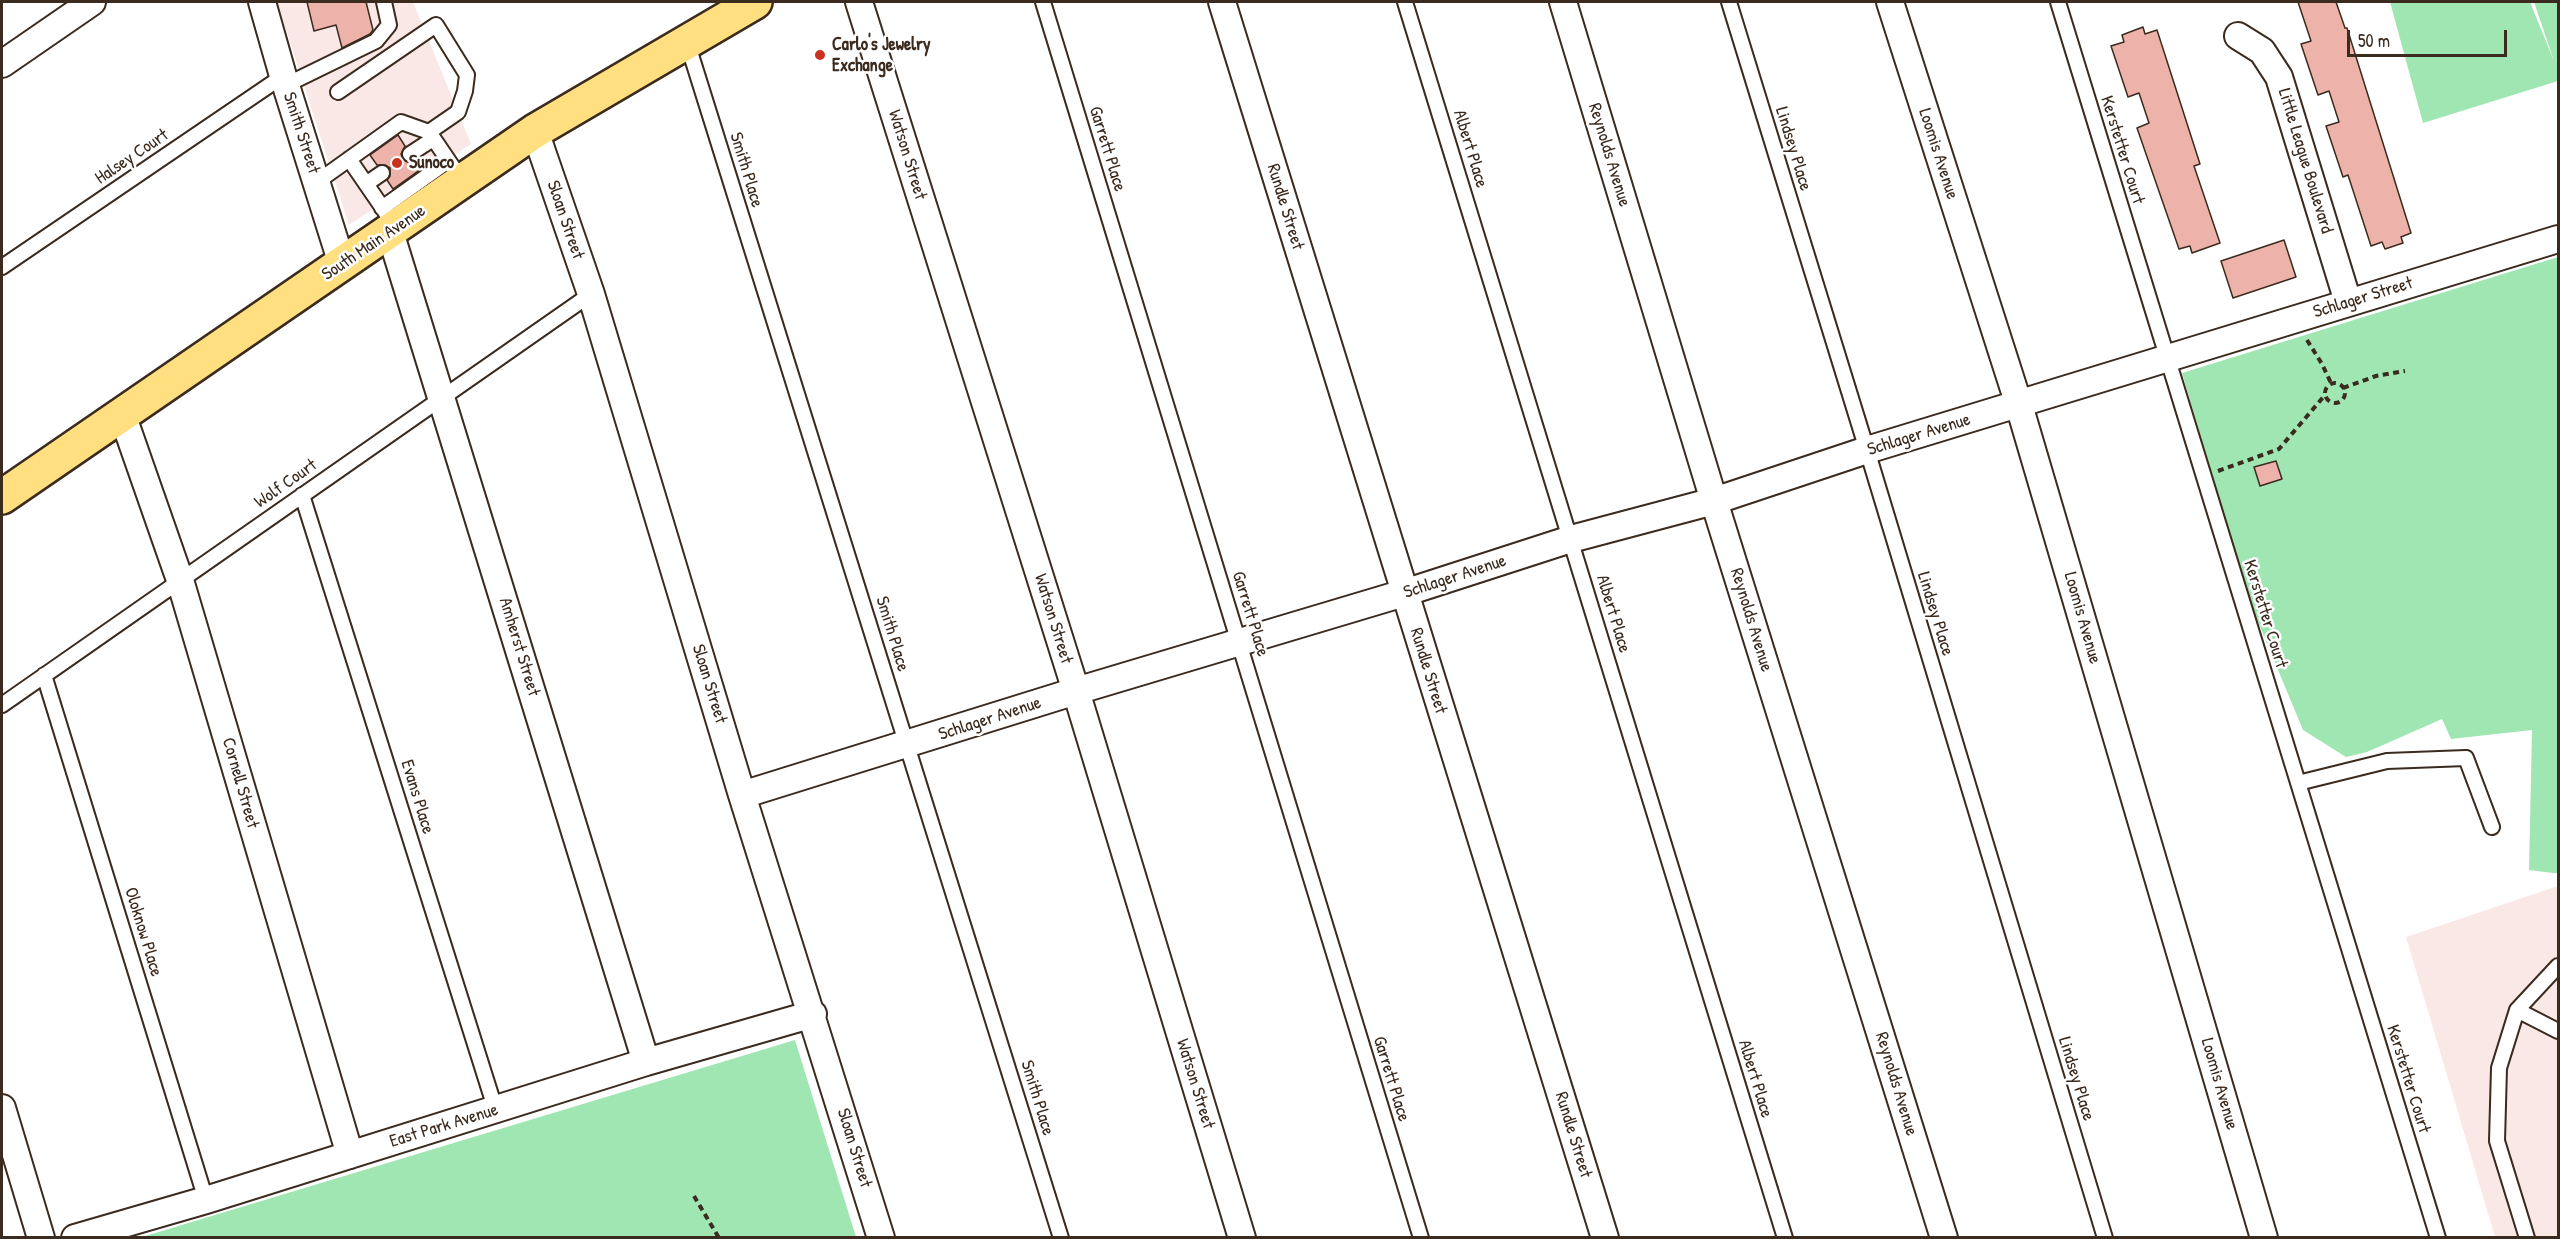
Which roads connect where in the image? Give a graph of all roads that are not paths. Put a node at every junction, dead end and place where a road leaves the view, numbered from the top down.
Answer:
1 (92, 2) edge
2 (262, 2) edge
3 (384, 2) edge
4 (755, 2) edge
5 (859, 2) edge
6 (1043, 2) edge
7 (1222, 2) edge
8 (1405, 2) edge
9 (1563, 2) edge
10 (1729, 2) edge
11 (1890, 2) edge
12 (2058, 2) edge
13 (2238, 36) dead end
14 (687, 42) junction
15 (2, 64) edge
16 (285, 81) junction
17 (338, 92) dead end
18 (535, 131) junction
19 (431, 135) junction
20 (410, 154) dead end
21 (349, 159) junction
22 (455, 171) junction
23 (382, 173) dead end
24 (317, 182) junction
25 (366, 184) junction
26 (390, 223) junction
27 (2559, 239) edge
28 (342, 264) junction
29 (2, 267) edge
30 (591, 294) junction
31 (2348, 302) junction
32 (2167, 359) junction
33 (442, 398) junction
34 (2019, 405) junction
35 (122, 414) junction
36 (1867, 450) junction
37 (303, 495) junction
38 (2, 497) edge
39 (1714, 501) junction
40 (1571, 539) junction
41 (180, 580) junction
42 (1404, 593) junction
43 (1240, 644) junction
44 (44, 675) junction
45 (1076, 691) junction
46 (2, 705) edge
47 (908, 745) junction
48 (2298, 783) junction
49 (742, 795) junction
50 (2492, 826) dead end
51 (2559, 966) edge
52 (2517, 1010) junction
53 (813, 1014) junction
54 (2559, 1031) edge
55 (646, 1062) junction
56 (2, 1108) edge
57 (496, 1110) junction
58 (350, 1155) junction
59 (206, 1200) junction
60 (40, 1238) edge
61 (75, 1238) edge
62 (881, 1238) edge
63 (1061, 1238) edge
64 (1242, 1238) edge
65 (1421, 1238) edge
66 (1605, 1238) edge
67 (1785, 1238) edge
68 (1944, 1238) edge
69 (2105, 1238) edge
70 (2264, 1238) edge
71 (2438, 1238) edge
72 (2527, 1238) edge

1 - 15 street
2 - 16 street, Smith Street
3 - 16 lane, Halsey Court
4 - 14 main road, South Main Avenue
5 - 45 street, Watson Street
6 - 43 lane, Garrett Place
7 - 42 street, Rundle Street
8 - 40 lane, Albert Place
9 - 39 street, Reynolds Avenue
10 - 36 lane, Lindsey Place
11 - 34 street, Loomis Avenue
12 - 32 lane, Kerstetter Court
13 - 31 street, Little League Boulevard
14 - 18 main road, South Main Avenue
14 - 47 lane, Smith Place
16 - 24 street, Smith Street
16 - 29 lane, Halsey Court
17 - 19 lane
18 - 22 main road, South Main Avenue
18 - 30 street, Sloan Street
19 - 20 lane
19 - 21 lane
19 - 22 lane
21 - 24 lane
21 - 25 lane
22 - 26 main road, South Main Avenue
23 - 25 lane
24 - 28 street, Smith Street
25 - 26 lane
26 - 28 main road, South Main Avenue
26 - 33 street, Amherst Street
27 - 31 street, Schlager Street
28 - 35 main road, South Main Avenue
30 - 33 lane, Wolf Court
30 - 49 street, Sloan Street
31 - 32 street, Schlager Street
32 - 34 street, Schlager Avenue
32 - 48 lane, Kerstetter Court
33 - 37 lane, Wolf Court
33 - 55 street, Amherst Street
34 - 36 street, Schlager Avenue
34 - 70 street, Loomis Avenue
35 - 38 main road, South Main Avenue
35 - 41 street, Cornell Street
36 - 39 street, Schlager Avenue
36 - 69 lane, Lindsey Place
37 - 41 lane, Wolf Court
37 - 57 lane, Evans Place
39 - 40 street, Schlager Avenue
39 - 68 street, Reynolds Avenue
40 - 42 street, Schlager Avenue
40 - 67 lane, Albert Place
41 - 44 lane, Wolf Court
41 - 58 street, Cornell Street
42 - 43 street, Schlager Avenue
42 - 66 street, Rundle Street
43 - 45 street, Schlager Avenue
43 - 65 lane, Garrett Place
44 - 46 lane, Wolf Court
44 - 59 lane, Oloknow Place
45 - 47 street, Schlager Avenue
45 - 64 street, Watson Street
47 - 49 street, Schlager Avenue
47 - 63 lane, Smith Place
48 - 50 lane
48 - 71 lane, Kerstetter Court
49 - 53 street, Sloan Street
51 - 52 lane
52 - 54 lane
52 - 72 lane
53 - 55 street, East Park Avenue
53 - 62 street, Sloan Street
55 - 57 street, East Park Avenue
56 - 60 street
57 - 58 street, East Park Avenue
58 - 59 street, East Park Avenue
59 - 61 street, East Park Avenue

